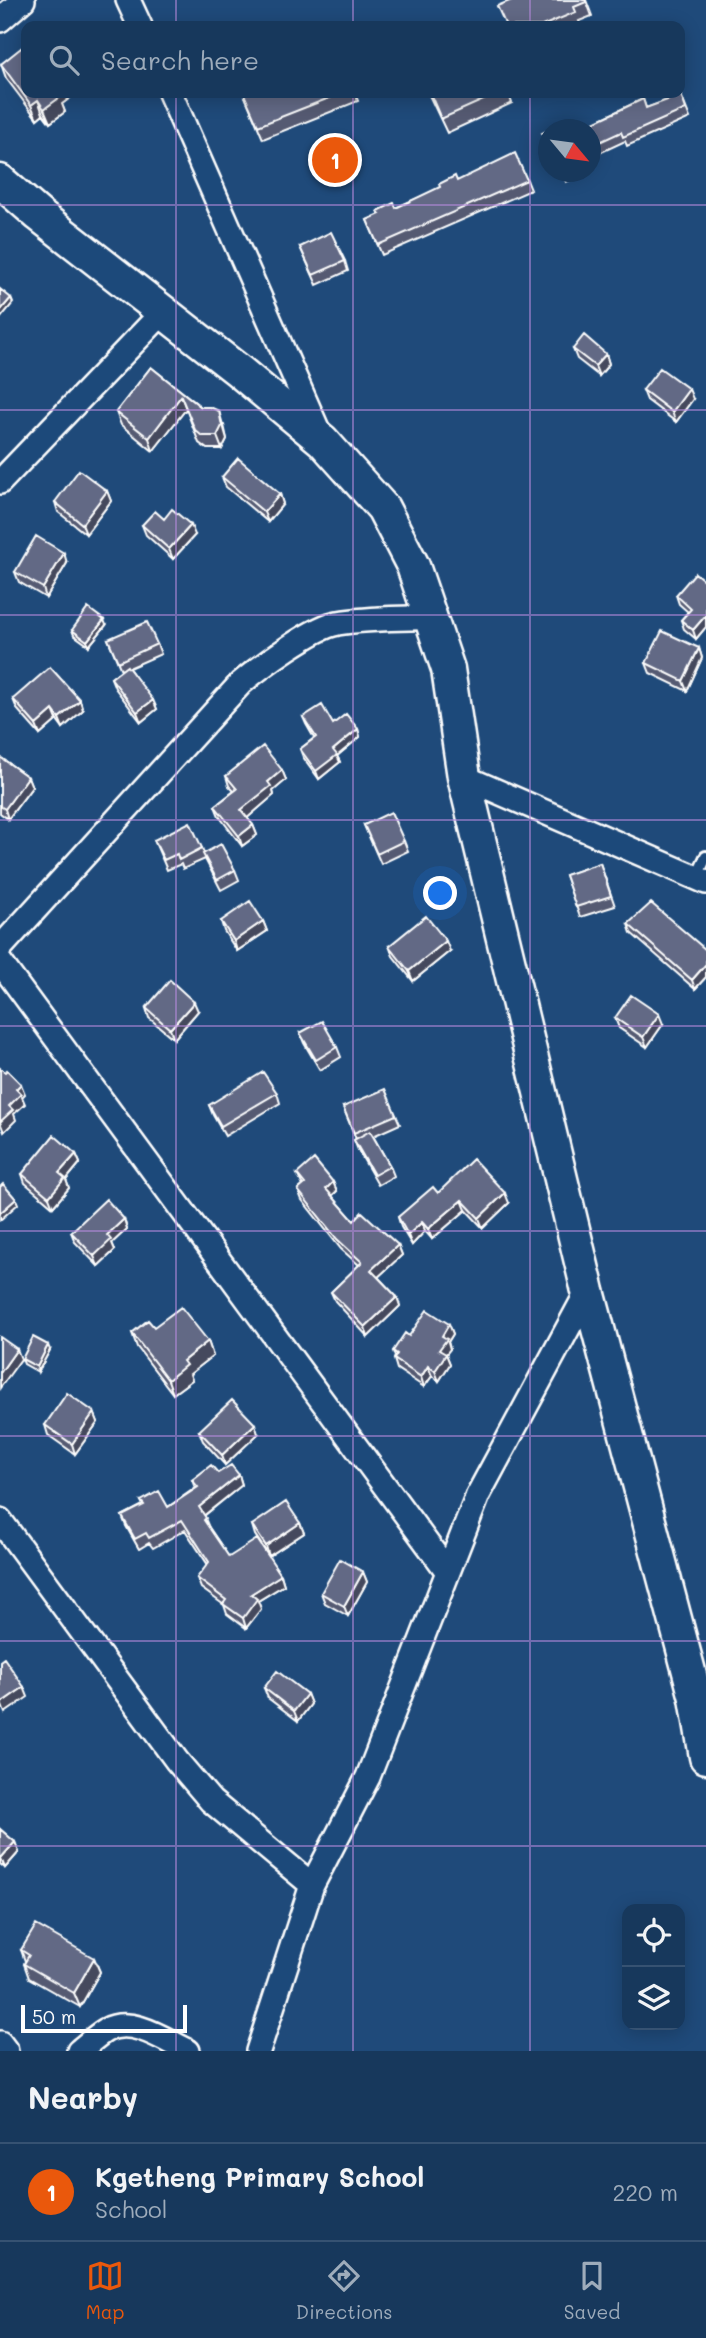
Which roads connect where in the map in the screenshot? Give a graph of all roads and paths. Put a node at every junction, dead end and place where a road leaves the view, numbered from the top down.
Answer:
1 (23, 0) edge
2 (128, 0) edge
3 (0, 20) edge
4 (138, 21) edge
5 (172, 98) edge
6 (0, 181) edge
7 (163, 312) junction
8 (323, 441) junction
9 (0, 482) edge
10 (432, 617) junction
11 (464, 777) junction
12 (706, 857) edge
13 (701, 880) edge
14 (0, 948) edge
15 (0, 962) edge
16 (587, 1291) junction
17 (0, 1520) edge
18 (448, 1572) junction
19 (706, 1757) edge
20 (312, 1885) junction
21 (0, 2043) edge
22 (6, 2051) edge
23 (79, 2051) edge
24 (188, 2051) edge
25 (258, 2051) edge

1 - 3 street
2 - 4 street
5 - 8 street
6 - 7 street
7 - 8 street
7 - 9 street
8 - 10 street
10 - 11 street
10 - 14 street
11 - 13 street
11 - 16 street
12 - 13 lane
15 - 18 street
16 - 18 street
16 - 19 street
17 - 20 street
18 - 20 street
20 - 25 street
21 - 22 street
23 - 24 street

